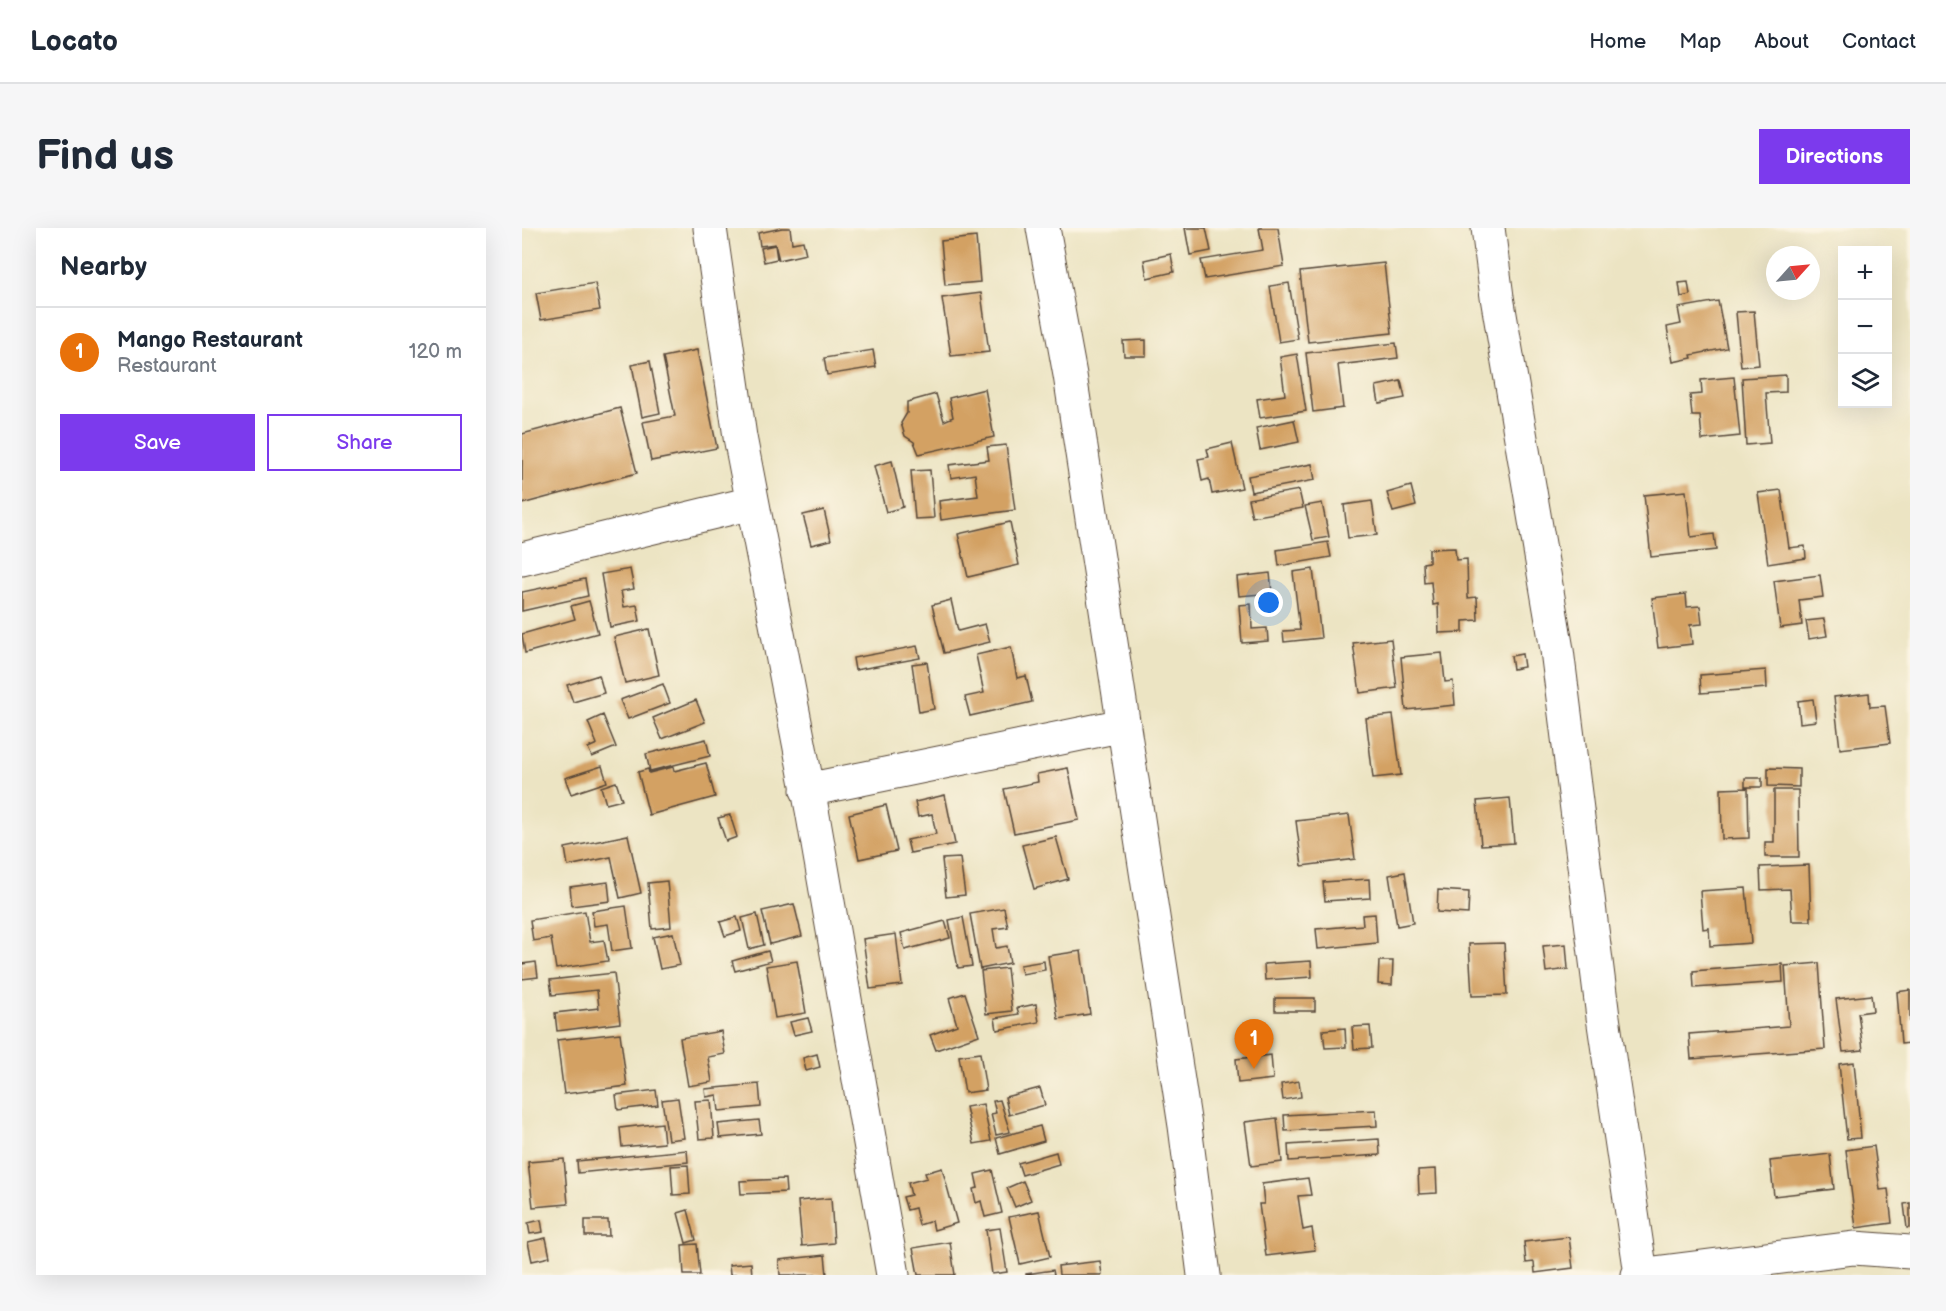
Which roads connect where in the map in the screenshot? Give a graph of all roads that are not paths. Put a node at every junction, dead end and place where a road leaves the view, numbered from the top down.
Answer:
1 (710, 228) edge
2 (1043, 228) edge
3 (1488, 228) edge
4 (753, 504) junction
5 (522, 559) edge
6 (1124, 725) junction
7 (807, 790) junction
8 (1910, 1252) edge
9 (1640, 1274) edge
10 (893, 1275) edge
11 (1204, 1275) edge

1 - 4 street
2 - 6 street
3 - 9 street
4 - 5 street
4 - 7 street
6 - 7 street
6 - 11 street
7 - 10 street
8 - 9 street

